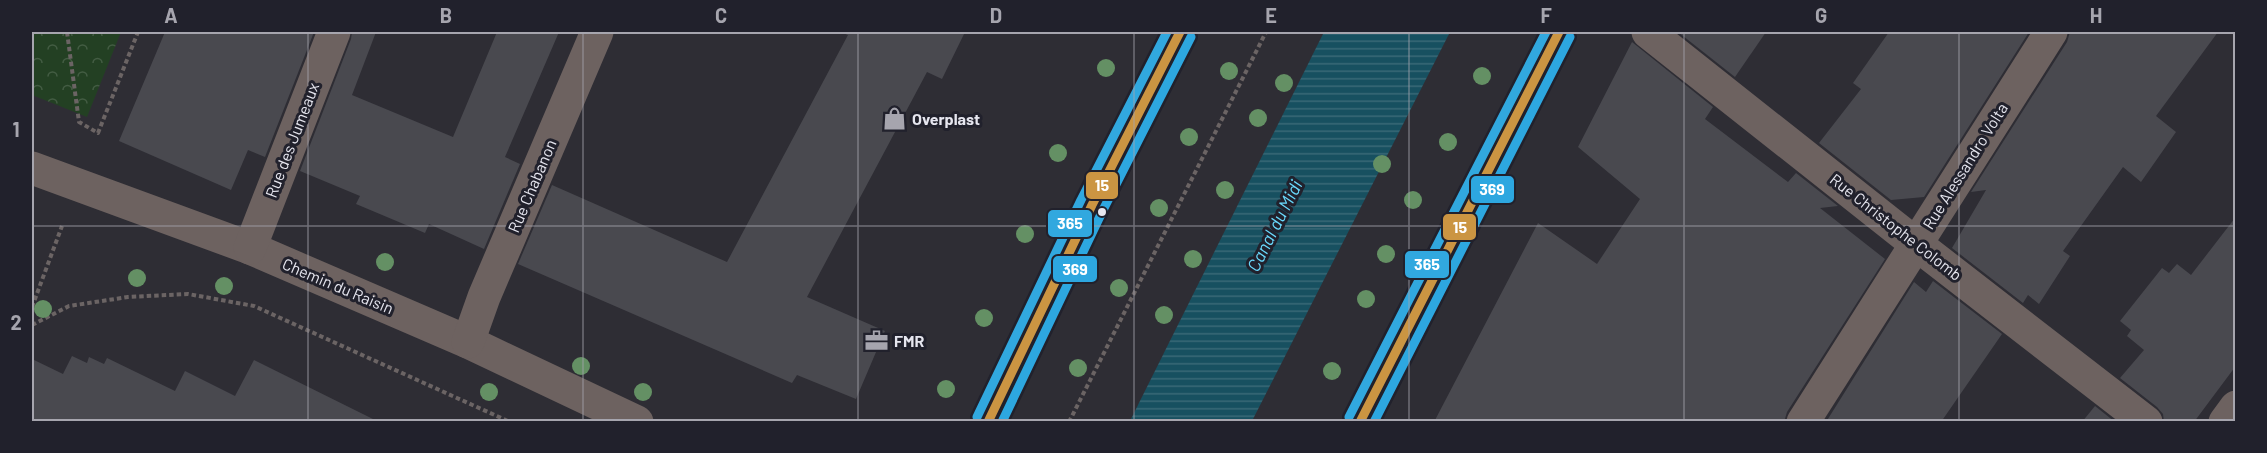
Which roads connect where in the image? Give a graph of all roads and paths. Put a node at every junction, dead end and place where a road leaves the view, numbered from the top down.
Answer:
1 (67, 32) edge
2 (138, 32) edge
3 (334, 32) edge
4 (597, 32) edge
5 (1180, 32) edge
6 (1266, 32) edge
7 (1559, 32) edge
8 (1648, 32) edge
9 (2051, 32) edge
10 (32, 168) edge
11 (66, 216) dead end
12 (1916, 244) junction
13 (250, 248) junction
14 (32, 307) edge
15 (32, 325) edge
16 (468, 342) junction
17 (2235, 407) edge
18 (510, 422) edge
19 (637, 422) edge
20 (988, 422) edge
21 (1069, 422) edge
22 (1360, 422) edge
23 (1803, 422) edge
24 (2146, 422) edge
25 (2224, 422) edge

1 - 2 path
3 - 13 street, Rue des Jumeaux
4 - 16 street, Rue Chabanon
5 - 20 main road
6 - 21 path
7 - 22 main road
8 - 12 street, Rue Christophe Colomb
9 - 12 street, Rue Alessandro Volta
10 - 13 street, Chemin du Raisin
11 - 14 path
12 - 23 street, Rue Alessandro Volta
12 - 24 street, Rue Christophe Colomb
13 - 16 street, Chemin du Raisin
15 - 18 path
16 - 19 street, Chemin du Raisin
17 - 25 street

